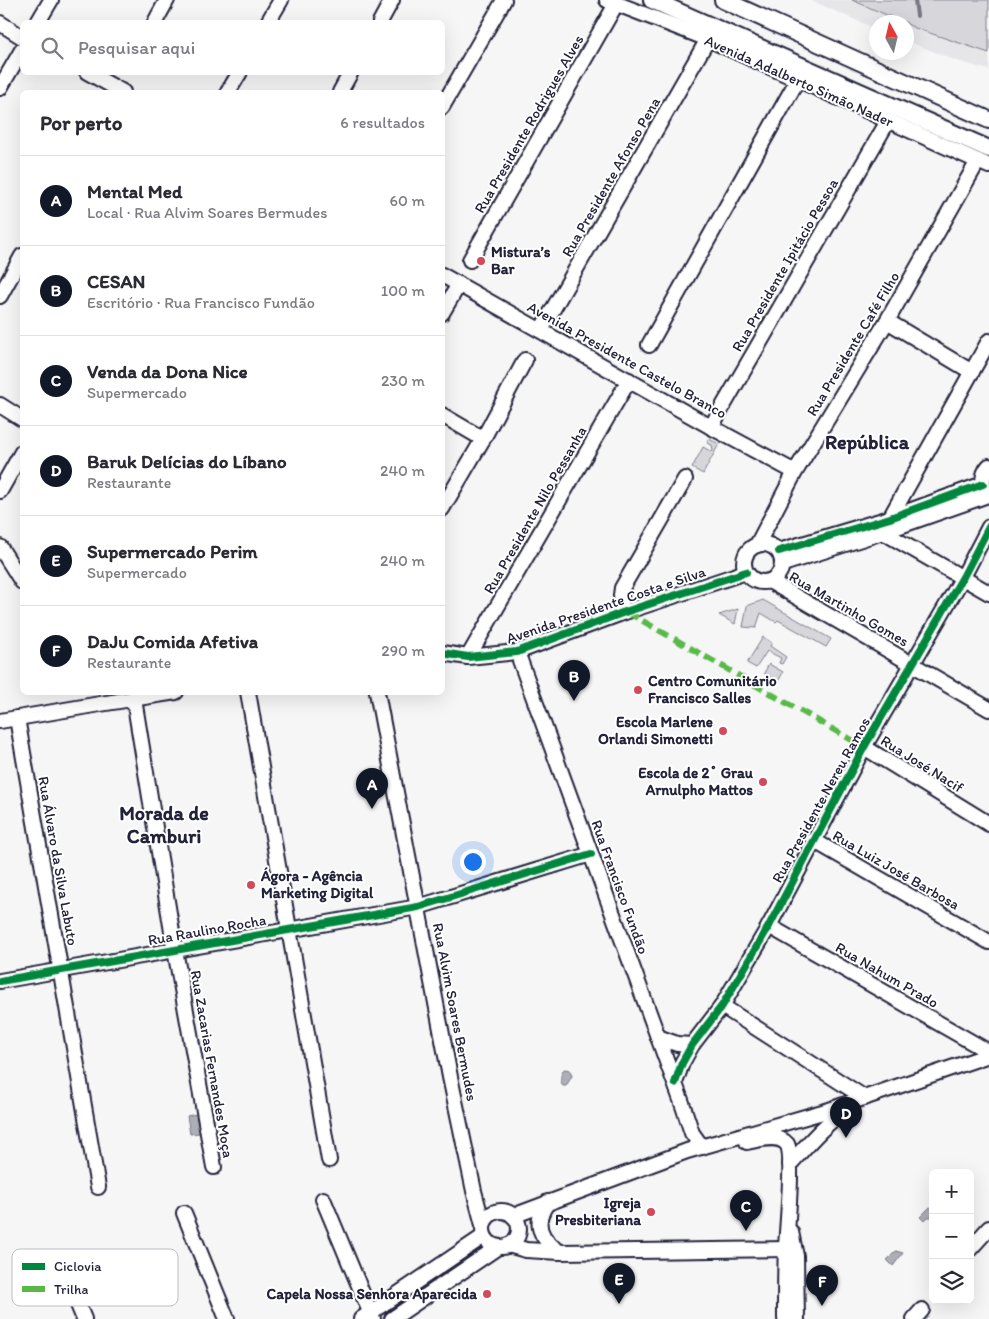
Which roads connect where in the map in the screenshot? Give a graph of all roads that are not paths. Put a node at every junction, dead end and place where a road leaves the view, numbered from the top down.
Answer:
1 (51, 0) edge
2 (167, 0) edge
3 (281, 0) edge
4 (392, 0) edge
5 (504, 0) edge
6 (652, 0) edge
7 (722, 0) edge
8 (612, 2) edge
9 (39, 20) edge
10 (156, 20) edge
11 (269, 20) edge
12 (381, 20) edge
13 (0, 23) edge
14 (20, 36) edge
15 (708, 39) junction
16 (20, 53) edge
17 (92, 75) edge
18 (238, 75) edge
19 (350, 75) edge
20 (798, 79) junction
21 (0, 88) edge
22 (117, 90) edge
23 (229, 90) edge
24 (341, 90) edge
25 (445, 102) edge
26 (989, 120) edge
27 (888, 121) junction
28 (985, 158) edge
29 (20, 260) edge
30 (470, 260) dead end
31 (445, 277) edge
32 (459, 284) junction
33 (0, 296) edge
34 (445, 307) edge
35 (887, 321) junction
36 (541, 330) junction
37 (989, 341) edge
38 (649, 345) dead end
39 (525, 360) dead end
40 (972, 372) junction
41 (629, 380) junction
42 (0, 405) edge
43 (445, 417) edge
44 (20, 418) edge
45 (712, 427) junction
46 (483, 439) junction
47 (20, 456) edge
48 (989, 466) edge
49 (796, 472) junction
50 (685, 479) dead end
51 (0, 491) edge
52 (987, 491) edge
53 (445, 504) edge
54 (890, 518) junction
55 (989, 527) edge
56 (883, 532) junction
57 (757, 545) junction
58 (0, 547) edge
59 (781, 558) junction
60 (746, 572) junction
61 (963, 577) junction
62 (20, 579) edge
63 (771, 582) junction
64 (989, 593) edge
65 (622, 613) junction
66 (517, 652) junction
67 (445, 653) edge
68 (468, 657) junction
69 (912, 665) junction
70 (158, 695) edge
71 (249, 695) edge
72 (378, 695) edge
73 (96, 698) edge
74 (134, 699) junction
75 (989, 709) edge
76 (17, 718) junction
77 (0, 721) edge
78 (864, 747) junction
79 (989, 824) edge
80 (814, 840) junction
81 (591, 854) junction
82 (418, 907) junction
83 (769, 926) junction
84 (290, 930) junction
85 (989, 942) edge
86 (174, 950) junction
87 (61, 970) junction
88 (0, 981) edge
89 (722, 1006) junction
90 (658, 1037) junction
91 (692, 1045) junction
92 (989, 1054) edge
93 (675, 1083) junction
94 (865, 1098) junction
95 (692, 1133) junction
96 (702, 1147) junction
97 (687, 1151) junction
98 (329, 1160) dead end
99 (790, 1164) junction
100 (214, 1167) dead end
101 (98, 1187) dead end
102 (474, 1191) junction
103 (323, 1199) dead end
104 (548, 1202) junction
105 (497, 1212) junction
106 (184, 1213) dead end
107 (513, 1216) junction
108 (787, 1222) junction
109 (989, 1228) edge
110 (484, 1230) junction
111 (974, 1245) edge
112 (503, 1246) junction
113 (786, 1249) junction
114 (560, 1252) junction
115 (79, 1306) edge
116 (368, 1317) edge
117 (84, 1319) edge
118 (227, 1319) edge
119 (392, 1319) edge
120 (785, 1319) edge
121 (797, 1319) edge

1 - 9 street
2 - 10 street
3 - 11 street
4 - 12 street
5 - 25 street
6 - 28 main road, Avenida Adalberto Simão Nader
7 - 26 main road
8 - 15 street, Avenida Adalberto Simão Nader
8 - 30 street, Rua Presidente Rodrigues Alves
13 - 14 street
15 - 20 street, Avenida Adalberto Simão Nader
15 - 36 street, Rua Presidente Afonso Pena
16 - 21 street
17 - 22 street
18 - 23 street
19 - 24 street
20 - 27 street, Avenida Adalberto Simão Nader
20 - 38 street
27 - 28 street, Avenida Adalberto Simão Nader
27 - 45 street, Rua Presidente Ipitácio Pessoa
28 - 35 street, Rua Presidente Café Filho
29 - 33 street
31 - 32 street, Avenida Presidente Castelo Branco
32 - 34 street
32 - 36 street, Avenida Presidente Castelo Branco
35 - 40 street
35 - 49 street, Rua Presidente Café Filho
36 - 41 street, Avenida Presidente Castelo Branco
37 - 40 street
39 - 46 street
40 - 54 street
41 - 45 street, Avenida Presidente Castelo Branco
41 - 68 street, Rua Presidente Nilo Pessanha
42 - 44 street
43 - 46 street
45 - 49 street, Avenida Presidente Castelo Branco
46 - 53 street
47 - 51 street
48 - 52 street
49 - 57 street, Rua Presidente Café Filho
50 - 65 street
52 - 54 street
52 - 56 street
54 - 59 street
55 - 61 street, Rua Presidente Nereu Ramos
56 - 59 street
56 - 61 street
57 - 59 street
57 - 60 street
58 - 62 street
59 - 63 street
60 - 63 street
60 - 65 street, Avenida Presidente Costa e Silva
61 - 64 street
61 - 69 street, Rua Presidente Nereu Ramos
63 - 69 street, Rua Martinho Gomes
65 - 66 street, Avenida Presidente Costa e Silva
66 - 68 street, Avenida Presidente Costa e Silva
66 - 81 street, Rua Francisco Fundão
67 - 68 street, Avenida Presidente Costa e Silva
69 - 75 street, Rua Martinho Gomes
69 - 78 street, Rua Presidente Nereu Ramos
70 - 74 street
71 - 84 street
72 - 82 street, Rua Alvim Soares Bermudes
73 - 74 street
73 - 76 street
74 - 86 street, Rua Zacarias Fernandes Moça
76 - 77 street
76 - 87 street, Rua Álvaro da Silva Labuto
78 - 79 street, Rua José Nacif
78 - 80 street, Rua Presidente Nereu Ramos
80 - 83 street, Rua Presidente Nereu Ramos
80 - 85 street, Rua Luiz José Barbosa
81 - 82 street, Rua Raulino Rocha
81 - 90 street, Rua Francisco Fundão
82 - 84 street, Rua Raulino Rocha
82 - 102 street, Rua Alvim Soares Bermudes
83 - 89 street, Rua Presidente Nereu Ramos
83 - 92 street, Rua Nahum Prado
84 - 86 street, Rua Raulino Rocha
84 - 98 street
86 - 87 street, Rua Raulino Rocha
86 - 100 street, Rua Zacarias Fernandes Moça
87 - 88 street, Rua Raulino Rocha
87 - 101 street, Rua Álvaro da Silva Labuto
89 - 91 street, Rua Presidente Nereu Ramos
89 - 94 street
90 - 91 street
90 - 93 street, Rua Francisco Fundão
91 - 93 street, Rua Presidente Nereu Ramos
92 - 94 street
93 - 95 street, Rua Francisco Fundão
94 - 96 street
94 - 99 street
95 - 96 street, Rua Francisco Fundão
95 - 97 street
96 - 97 street
96 - 99 street
97 - 104 street
99 - 108 street
102 - 105 street
102 - 110 street, Rua Alvim Soares Bermudes
103 - 116 street
104 - 107 street
104 - 114 street
105 - 107 street
105 - 110 street
106 - 118 street
107 - 112 street
108 - 113 street
108 - 121 street
109 - 111 street
110 - 112 street
110 - 116 street
112 - 114 street
112 - 119 street
113 - 114 street
113 - 120 street
115 - 117 street

